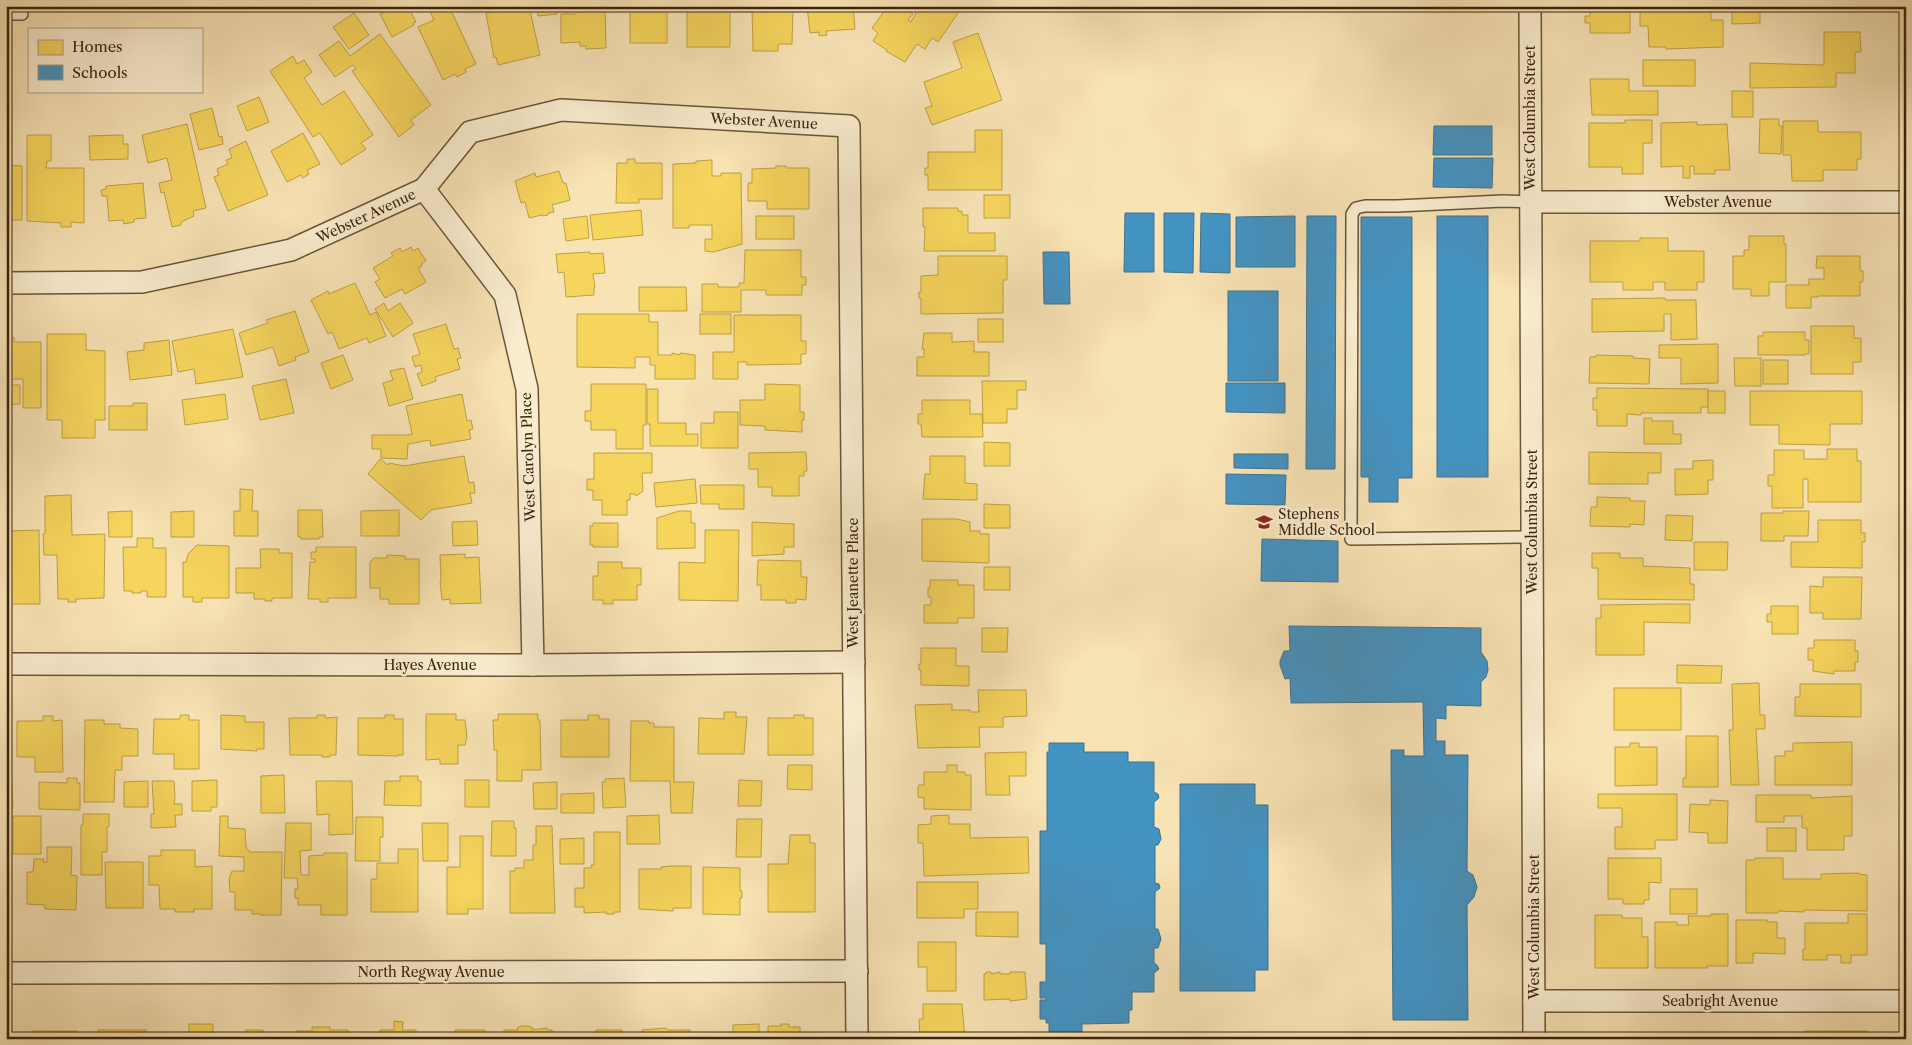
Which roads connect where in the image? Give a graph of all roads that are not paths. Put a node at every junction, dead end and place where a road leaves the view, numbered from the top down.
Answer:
1 (1530, 6) edge
2 (6, 14) edge
3 (22, 14) dead end
4 (850, 126) joint
5 (424, 189) junction
6 (1531, 202) junction
7 (1906, 202) edge
8 (6, 283) edge
9 (1532, 537) junction
10 (854, 662) junction
11 (6, 664) edge
12 (534, 665) junction
13 (857, 971) junction
14 (6, 973) edge
15 (1534, 1001) junction
16 (1906, 1001) edge
17 (857, 1039) edge
18 (1534, 1039) edge

1 - 6 street, West Columbia Street
2 - 3 lane
4 - 5 street, Webster Avenue
4 - 10 street, West Jeanette Place
5 - 8 street, Webster Avenue
5 - 12 street, West Carolyn Place
6 - 7 street, Webster Avenue
6 - 9 street, West Columbia Street
6 - 9 lane
9 - 15 street, West Columbia Street
10 - 12 street, Hayes Avenue
10 - 13 street, West Jeanette Place
11 - 12 street, Hayes Avenue
13 - 14 street, North Regway Avenue
13 - 17 street, West Jeanette Place
15 - 16 street, Seabright Avenue
15 - 18 street, West Columbia Street

